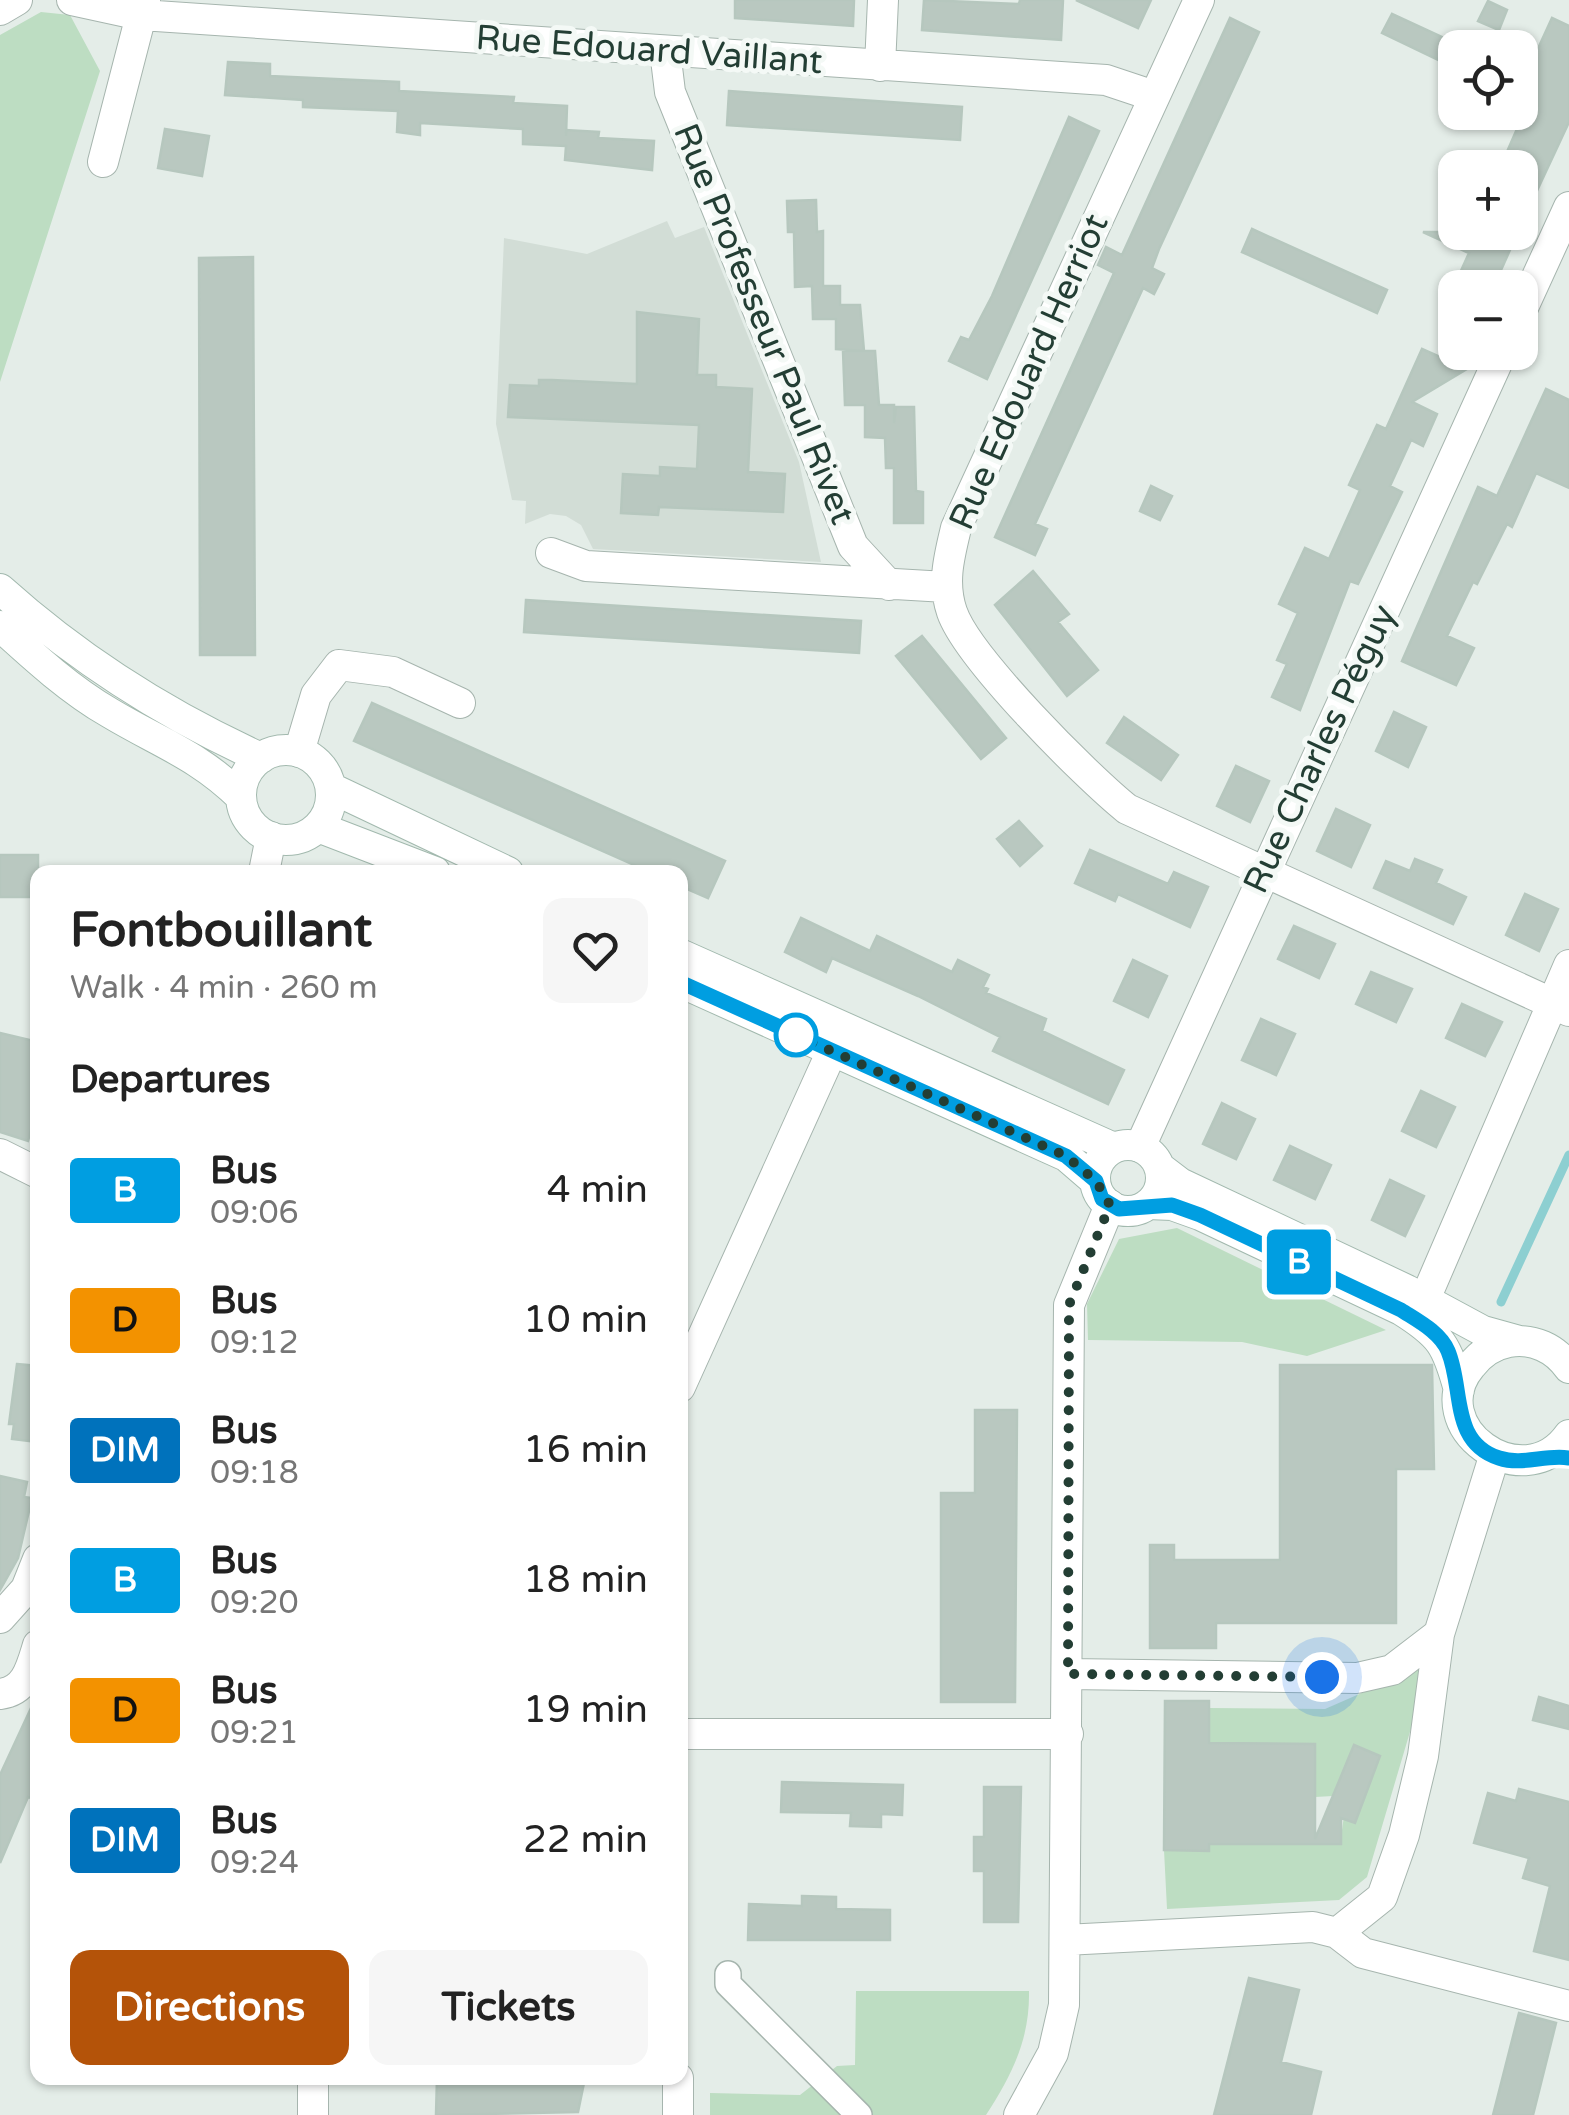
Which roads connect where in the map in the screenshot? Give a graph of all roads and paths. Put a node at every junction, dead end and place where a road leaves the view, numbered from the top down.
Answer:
1 (17, 0) edge
2 (72, 0) edge
3 (208, 0) edge
4 (883, 0) edge
5 (1199, 0) edge
6 (143, 8) edge
7 (0, 10) edge
8 (240, 23) junction
9 (665, 51) junction
10 (880, 66) junction
11 (1154, 96) junction
12 (103, 162) dead end
13 (1569, 208) edge
14 (1538, 275) edge
15 (1494, 370) edge
16 (853, 546) junction
17 (551, 553) dead end
18 (834, 584) junction
19 (889, 585) junction
20 (946, 587) junction
21 (0, 589) edge
22 (0, 626) edge
23 (460, 703) dead end
24 (298, 752) junction
25 (261, 758) junction
26 (331, 788) junction
27 (242, 796) junction
28 (318, 827) junction
29 (271, 837) junction
30 (265, 865) edge
31 (419, 865) edge
32 (493, 865) edge
33 (1263, 875) junction
34 (688, 957) edge
35 (1569, 965) edge
36 (688, 986) edge
37 (1560, 1007) edge
38 (836, 1052) junction
39 (0, 1154) edge
40 (1138, 1154) junction
41 (30, 1169) edge
42 (1103, 1193) junction
43 (1148, 1204) junction
44 (1425, 1299) junction
45 (1519, 1341) junction
46 (1567, 1360) edge
47 (688, 1369) edge
48 (1459, 1390) junction
49 (1562, 1449) edge
50 (1494, 1457) junction
51 (30, 1579) edge
52 (0, 1618) edge
53 (1439, 1634) junction
54 (30, 1671) edge
55 (1068, 1674) junction
56 (0, 1696) edge
57 (688, 1734) edge
58 (1068, 1734) junction
59 (1337, 1933) junction
60 (1065, 1940) junction
61 (728, 1974) dead end
62 (1569, 2006) edge
63 (313, 2085) edge
64 (678, 2085) edge
65 (312, 2115) edge
66 (678, 2115) edge
67 (859, 2115) edge
68 (1019, 2115) edge

1 - 7 street
2 - 6 street, Rue Edouard Vaillant
3 - 8 street
4 - 10 street
5 - 11 street, Rue Edouard Herriot
6 - 8 street, Rue Edouard Vaillant
6 - 12 street
8 - 9 street, Rue Edouard Vaillant
9 - 10 street, Rue Edouard Vaillant
9 - 16 street, Rue Professeur Paul Rivet
10 - 11 street, Rue Edouard Vaillant
11 - 20 street, Rue Edouard Herriot
13 - 14 street
15 - 33 street, Rue Charles Péguy
16 - 18 street
16 - 19 street, Rue Professeur Paul Rivet
17 - 18 street
18 - 19 street
19 - 20 street
20 - 33 street
21 - 25 street
22 - 27 street
23 - 24 street
24 - 25 street
24 - 26 street
25 - 27 street
26 - 28 street
26 - 32 street
27 - 29 street
28 - 29 street
28 - 31 street
29 - 30 street
33 - 37 street
33 - 40 street, Rue Charles Péguy
34 - 40 street
35 - 37 street
36 - 38 street
37 - 44 street
38 - 42 street
38 - 47 street
39 - 41 street
40 - 42 street
40 - 43 street
40 - 44 street
42 - 43 street
42 - 55 street
43 - 48 street
44 - 45 street
45 - 46 street
45 - 48 street
48 - 50 street
49 - 50 street
50 - 53 street
51 - 52 street
53 - 55 street
53 - 59 street
54 - 56 street
55 - 58 street
57 - 58 street
58 - 60 street
59 - 60 street
59 - 62 street
60 - 68 street
61 - 67 street
63 - 65 street
64 - 66 street

